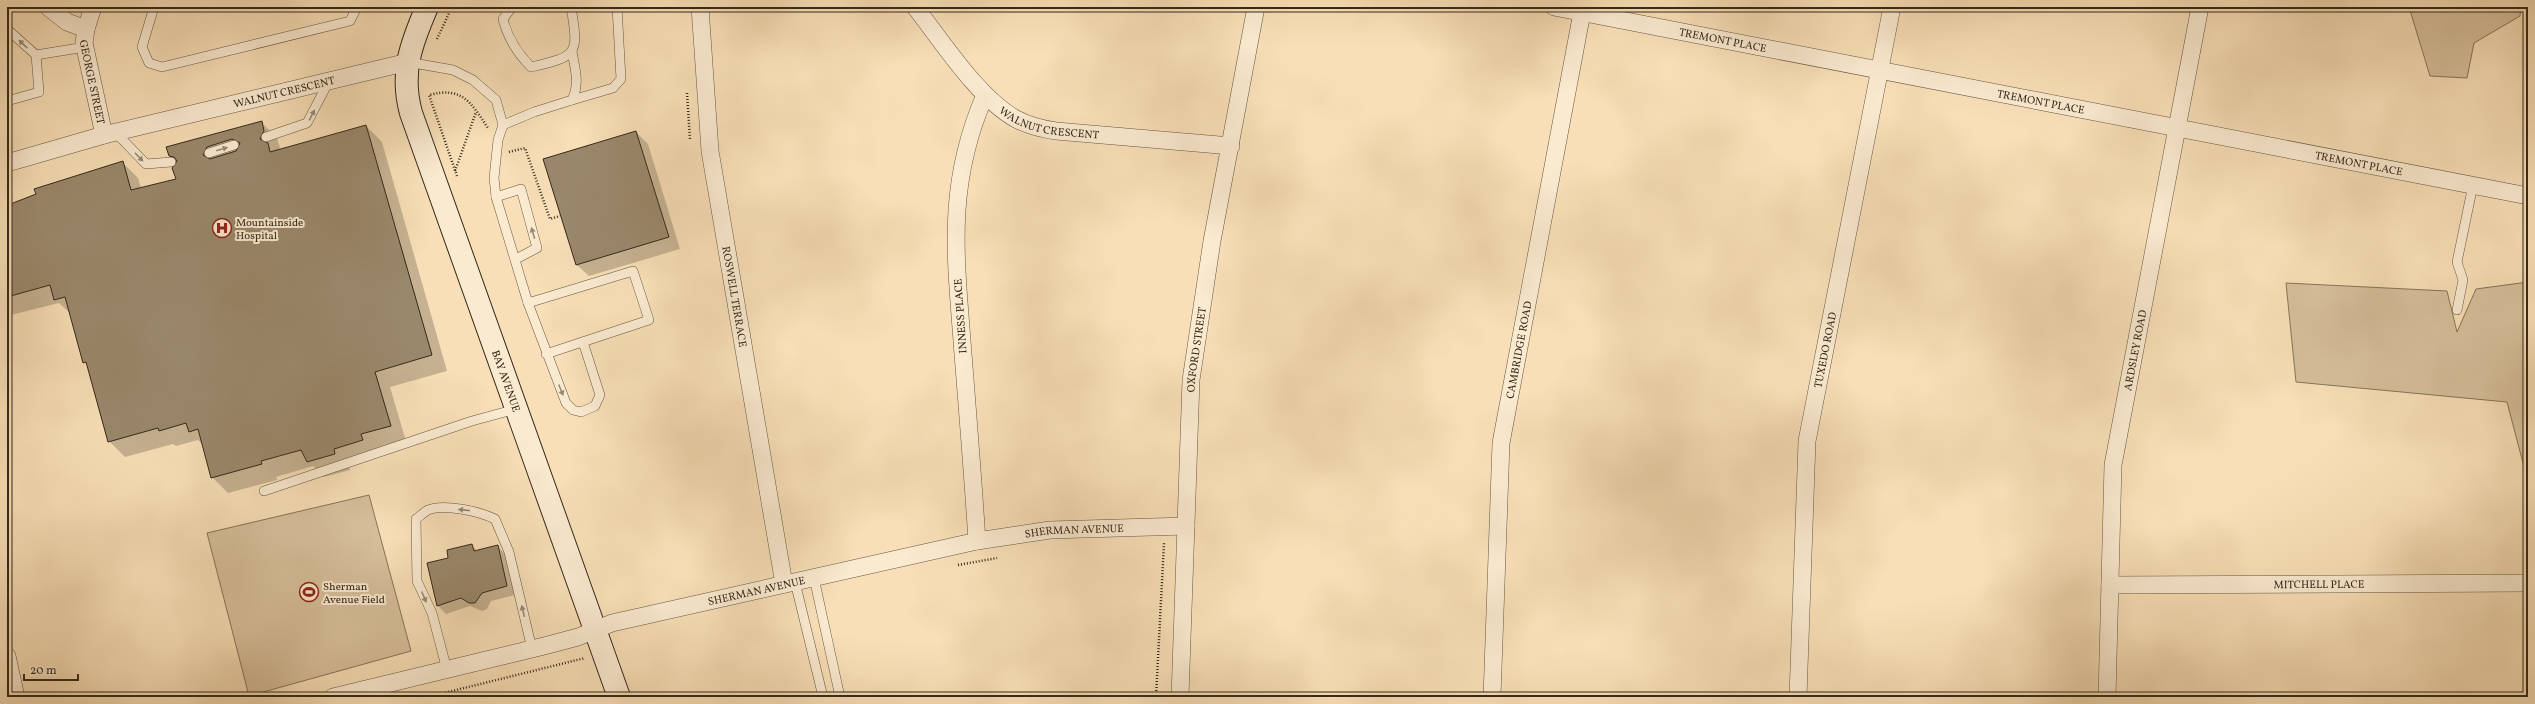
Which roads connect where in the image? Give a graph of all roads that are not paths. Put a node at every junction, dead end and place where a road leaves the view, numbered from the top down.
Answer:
1 (48, 7) edge
2 (93, 7) edge
3 (154, 7) edge
4 (358, 7) edge
5 (427, 7) edge
6 (512, 7) edge
7 (571, 7) edge
8 (617, 7) edge
9 (700, 7) edge
10 (915, 7) edge
11 (1256, 7) edge
12 (1554, 7) edge
13 (1892, 7) edge
14 (2200, 7) edge
15 (1582, 10) edge
16 (7, 29) edge
17 (86, 29) junction
18 (85, 47) junction
19 (572, 52) junction
20 (36, 55) junction
21 (408, 62) junction
22 (1881, 70) junction
23 (330, 80) junction
24 (985, 95) junction
25 (572, 100) junction
26 (7, 101) edge
27 (503, 125) junction
28 (2177, 127) junction
29 (110, 133) junction
30 (266, 137) dead end
31 (234, 145) dead end
32 (1231, 146) junction
33 (209, 153) dead end
34 (171, 162) dead end
35 (7, 163) edge
36 (2473, 185) junction
37 (2528, 196) edge
38 (496, 197) junction
39 (516, 259) junction
40 (528, 303) junction
41 (2457, 310) dead end
42 (583, 342) junction
43 (546, 354) junction
44 (516, 409) junction
45 (264, 491) dead end
46 (1186, 526) junction
47 (977, 541) junction
48 (814, 578) junction
49 (790, 583) junction
50 (2528, 583) edge
51 (2110, 585) junction
52 (595, 630) junction
53 (532, 649) junction
54 (7, 656) edge
55 (447, 670) junction
56 (16, 697) edge
57 (333, 697) edge
58 (619, 697) edge
59 (823, 697) edge
60 (840, 697) edge
61 (1180, 697) edge
62 (1492, 697) edge
63 (1798, 697) edge
64 (2107, 697) edge

1 - 17 street
2 - 17 street, GEORGE STREET
3 - 4 lane
5 - 21 street
6 - 19 lane
7 - 19 lane
8 - 25 lane
9 - 49 street, ROSWELL TERRACE
10 - 24 street, WALNUT CRESCENT
11 - 32 street, OXFORD STREET
12 - 15 street, TREMONT PLACE
13 - 22 street, TUXEDO ROAD
14 - 28 street, ARDSLEY ROAD
15 - 22 street, TREMONT PLACE
15 - 62 street, CAMBRIDGE ROAD
20 -> 16 lane
17 - 18 street, GEORGE STREET
18 - 20 lane
18 - 29 street, GEORGE STREET
19 - 25 lane
20 - 26 lane
21 - 23 street, WALNUT CRESCENT
21 - 27 lane
21 - 44 street, BAY AVENUE
22 - 28 street, TREMONT PLACE
22 - 63 street, TUXEDO ROAD
23 - 29 street, WALNUT CRESCENT
30 -> 23 lane
24 - 32 street, WALNUT CRESCENT
24 - 47 street, INNESS PLACE
25 - 27 lane
27 - 38 lane
28 - 36 street, TREMONT PLACE
28 - 51 street, ARDSLEY ROAD
29 -> 34 lane
29 - 35 street, WALNUT CRESCENT
33 -> 31 lane
32 - 46 street, OXFORD STREET
36 - 37 street, TREMONT PLACE
36 - 41 lane
38 - 39 lane
39 -> 38 lane
39 - 40 lane
40 - 42 lane
40 - 43 lane
42 - 43 lane
43 -> 42 lane
44 - 45 lane
44 - 52 street, BAY AVENUE
46 - 47 street, SHERMAN AVENUE
46 - 61 street, OXFORD STREET
47 - 48 street, SHERMAN AVENUE
48 - 49 street, SHERMAN AVENUE
48 - 60 lane
49 - 52 street, SHERMAN AVENUE
49 - 59 lane
50 - 51 street, MITCHELL PLACE
51 - 64 street, ARDSLEY ROAD
52 - 53 street, SHERMAN AVENUE
52 - 58 street, BAY AVENUE
53 - 55 street, SHERMAN AVENUE
53 -> 55 lane
54 - 56 street
55 - 57 street, SHERMAN AVENUE

